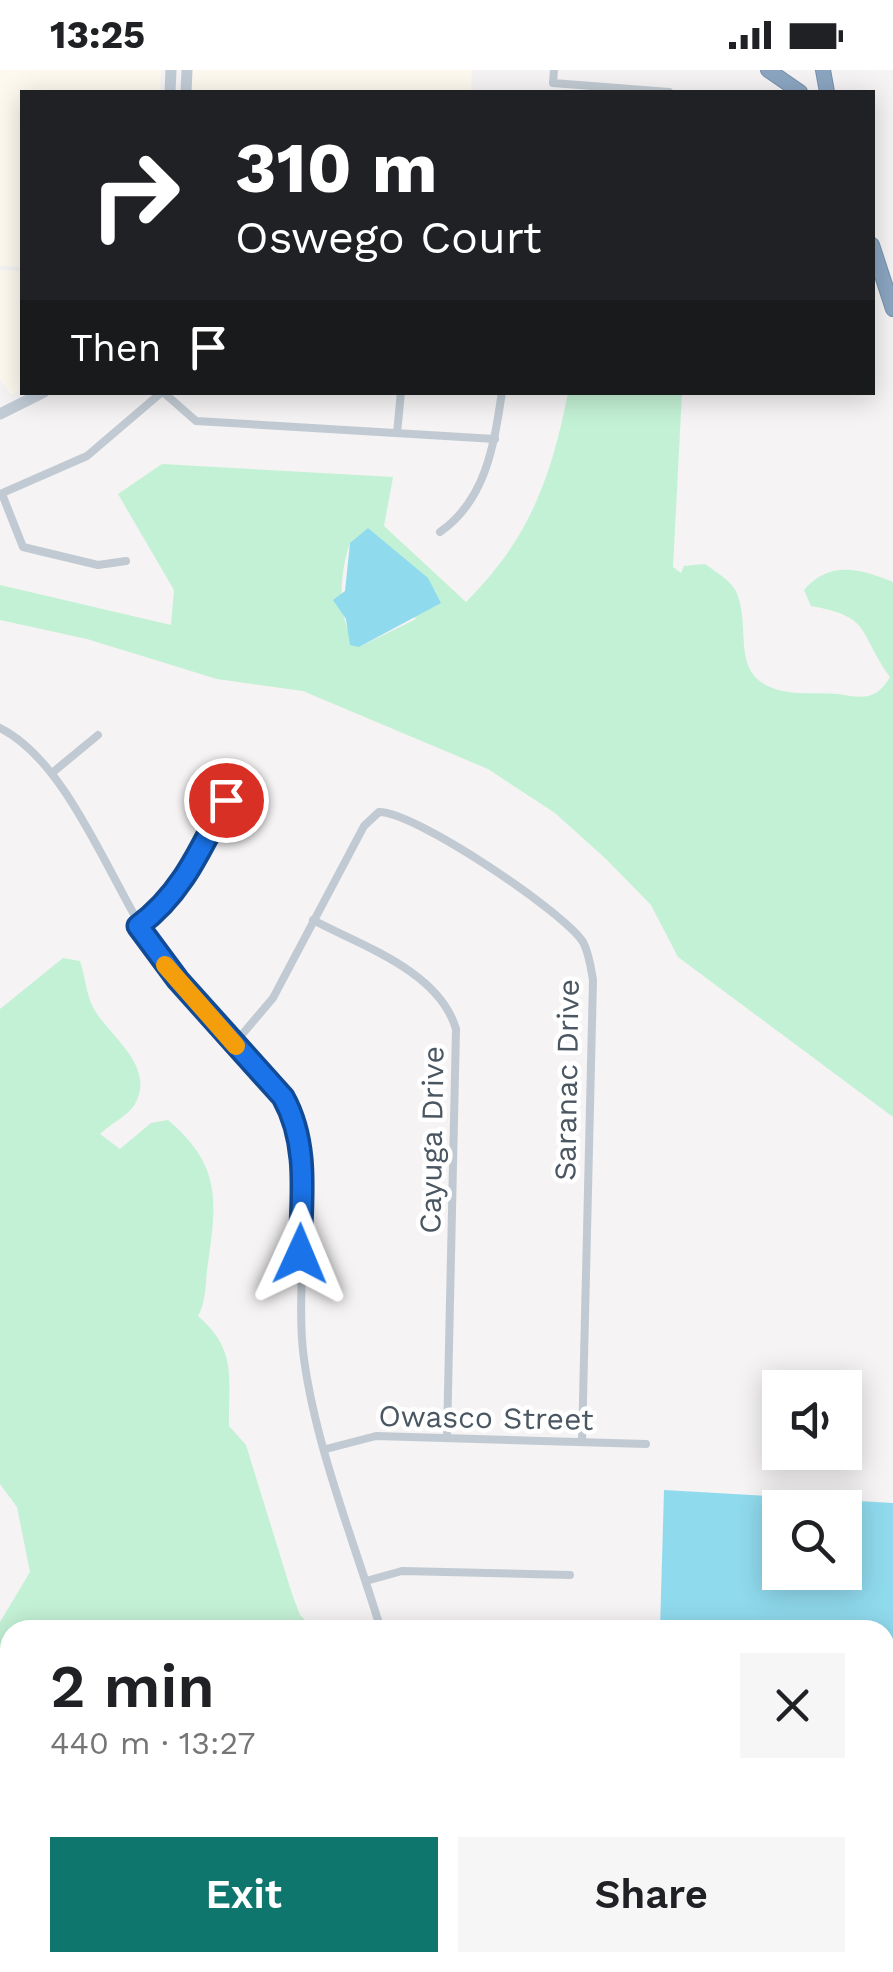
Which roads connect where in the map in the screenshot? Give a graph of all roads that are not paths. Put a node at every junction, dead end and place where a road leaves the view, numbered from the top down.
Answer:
1 (554, 70) edge
2 (768, 70) edge
3 (646, 90) edge
4 (797, 90) edge
5 (875, 252) edge
6 (890, 288) edge
7 (893, 309) edge
8 (38, 395) edge
9 (159, 395) edge
10 (166, 395) edge
11 (402, 395) edge
12 (502, 395) edge
13 (0, 414) edge
14 (397, 433) junction
15 (495, 439) junction
16 (1, 494) edge
17 (440, 532) dead end
18 (126, 561) dead end
19 (0, 728) edge
20 (98, 735) dead end
21 (242, 772) dead end
22 (52, 773) junction
23 (313, 920) junction
24 (138, 926) junction
25 (234, 1044) junction
26 (447, 1437) junction
27 (582, 1442) junction
28 (646, 1444) dead end
29 (326, 1448) junction
30 (570, 1574) dead end
31 (366, 1581) junction
32 (377, 1620) edge

1 - 3 street
2 - 4 highway
5 - 6 highway
6 - 7 highway
8 - 13 street
9 - 16 street
10 - 14 street
11 - 14 street
12 - 15 street
14 - 15 street
15 - 17 street
16 - 18 street
19 - 22 street
20 - 22 street
21 - 24 street
22 - 24 street
23 - 25 street, Saranac Drive
23 - 26 street, Cayuga Drive
23 - 27 street, Saranac Drive
24 - 25 street
25 - 29 street
26 - 27 street, Owasco Street
26 - 29 street, Owasco Street
27 - 28 street, Owasco Street
29 - 31 street
30 - 31 street
31 - 32 street

